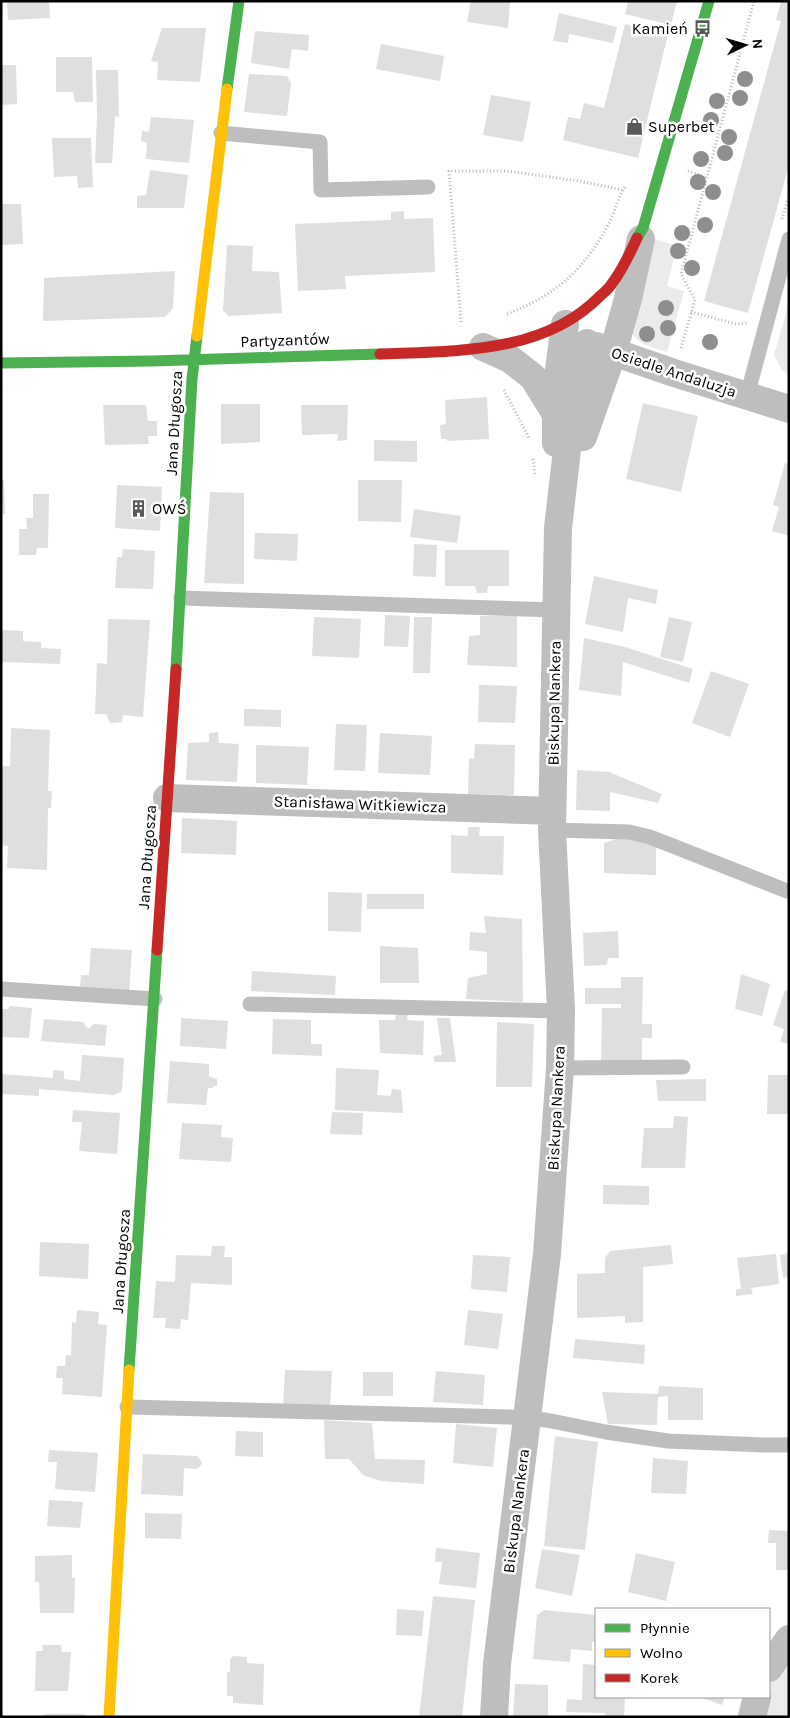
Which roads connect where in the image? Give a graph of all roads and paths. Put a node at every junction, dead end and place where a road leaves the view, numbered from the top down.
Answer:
1 (239, 1) edge
2 (710, 1) edge
3 (754, 1) edge
4 (221, 133) junction
5 (680, 169) dead end
6 (707, 178) junction
7 (627, 184) dead end
8 (428, 187) dead end
9 (623, 190) junction
10 (643, 228) junction
11 (789, 239) edge
12 (502, 316) dead end
13 (469, 323) dead end
14 (565, 324) junction
15 (587, 343) junction
16 (483, 347) junction
17 (680, 350) dead end
18 (613, 352) junction
19 (194, 359) junction
20 (1, 363) edge
21 (747, 396) junction
22 (789, 409) edge
23 (556, 414) junction
24 (533, 456) dead end
25 (535, 477) dead end
26 (562, 489) junction
27 (180, 598) junction
28 (556, 610) junction
29 (167, 798) junction
30 (552, 820) junction
31 (788, 891) dead end
32 (1, 988) edge
33 (155, 999) junction
34 (250, 1004) dead end
35 (561, 1011) junction
36 (684, 1067) dead end
37 (560, 1068) junction
38 (127, 1407) junction
39 (528, 1419) junction
40 (789, 1445) edge
41 (789, 1639) edge
42 (770, 1667) edge
43 (757, 1698) edge
44 (110, 1717) edge
45 (494, 1717) edge
46 (752, 1717) edge

1 - 4 street, Jana Długosza
2 - 10 street, Partyzantów
3 - 6 path
4 - 8 lane
4 - 19 street, Jana Długosza
5 - 6 path
6 - 17 path
7 - 9 path
9 - 12 path
9 - 13 path
10 - 14 street, Partyzantów
10 - 18 street, Biskupa Nankera
11 - 21 lane
14 - 15 street, Osiedle Andaluzja
14 - 16 street, Partyzantów
14 - 23 street, Biskupa Nankera
15 - 18 street, Osiedle Andaluzja
15 - 26 street, Biskupa Nankera
16 - 19 street, Partyzantów
16 - 23 street
18 - 21 street, Osiedle Andaluzja
18 - 26 street, Biskupa Nankera
19 - 20 street, Partyzantów
19 - 27 street, Jana Długosza
21 - 22 street, Osiedle Andaluzja
23 - 26 street, Biskupa Nankera
24 - 25 path
26 - 28 street, Biskupa Nankera
27 - 28 lane
27 - 29 street, Jana Długosza
28 - 30 street, Biskupa Nankera
29 - 30 street, Stanisława Witkiewicza
29 - 33 street, Jana Długosza
30 - 31 lane
30 - 35 street, Biskupa Nankera
32 - 33 lane
33 - 38 street, Jana Długosza
34 - 35 lane
35 - 37 street, Biskupa Nankera
36 - 37 lane
37 - 39 street, Biskupa Nankera
38 - 39 lane
38 - 44 street, Jana Długosza
39 - 40 lane
39 - 45 street, Biskupa Nankera
41 - 42 street
43 - 46 street

